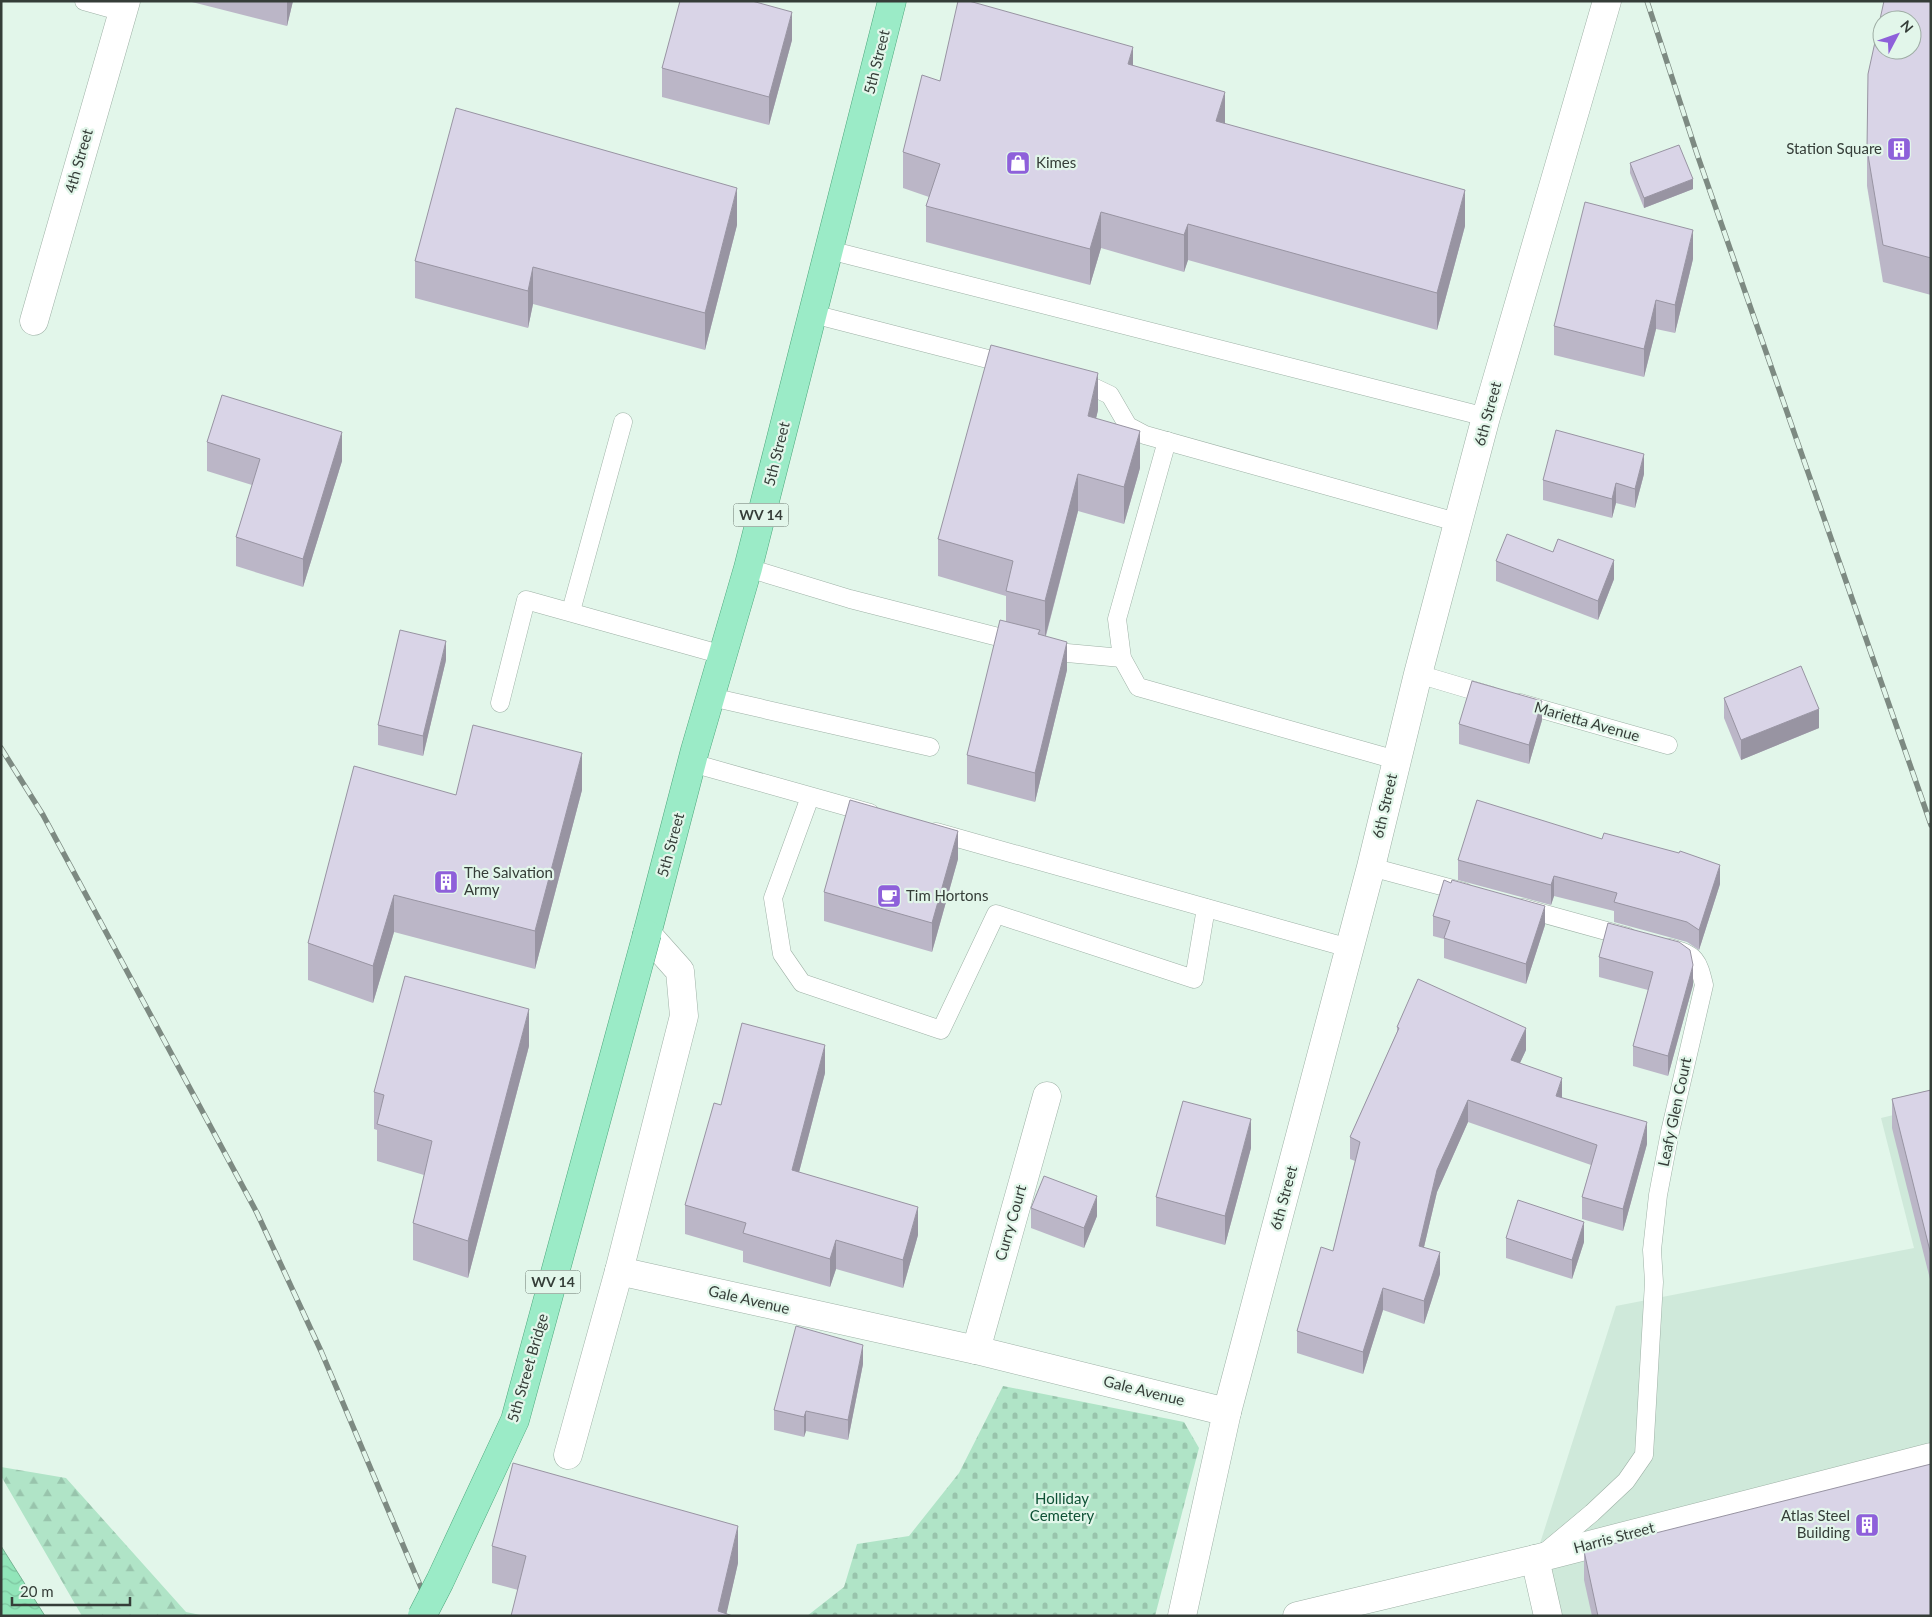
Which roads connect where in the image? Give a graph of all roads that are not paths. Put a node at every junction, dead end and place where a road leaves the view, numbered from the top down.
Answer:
1 (84, 1) edge
2 (892, 1) edge
3 (1607, 1) edge
4 (125, 6) edge
5 (829, 250) junction
6 (813, 314) junction
7 (34, 321) dead end
8 (1025, 369) edge
9 (1063, 378) edge
10 (1486, 417) junction
11 (623, 422) dead end
12 (1167, 441) junction
13 (1460, 523) junction
14 (748, 568) junction
15 (571, 611) junction
16 (723, 656) junction
17 (1122, 658) junction
18 (1418, 674) junction
19 (711, 697) junction
20 (500, 704) dead end
21 (1668, 745) dead end
22 (930, 748) dead end
23 (1396, 760) junction
24 (692, 763) junction
25 (810, 797) junction
26 (886, 818) edge
27 (923, 828) edge
28 (1371, 867) junction
29 (1481, 897) edge
30 (1509, 904) edge
31 (1206, 908) junction
32 (647, 934) junction
33 (1349, 948) junction
34 (1047, 1096) dead end
35 (619, 1271) junction
36 (976, 1350) junction
37 (1227, 1412) junction
38 (568, 1455) dead end
39 (1931, 1457) edge
40 (1536, 1559) junction
41 (422, 1616) edge
42 (1182, 1616) edge
43 (1297, 1616) edge
44 (1548, 1616) edge

1 - 4 lane
2 - 5 main road, 5th Street / WV 14
3 - 10 street, 6th Street
4 - 7 street, 4th Street
5 - 6 main road, 5th Street / WV 14
5 - 10 lane
6 - 8 lane
6 - 14 main road, 5th Street / WV 14
9 - 12 lane
10 - 13 street, 6th Street
11 - 15 lane
12 - 13 lane
12 - 17 lane
13 - 18 street, 6th Street
14 - 16 main road, 5th Street / WV 14
14 - 17 lane
15 - 16 lane
15 - 20 lane
16 - 19 main road, 5th Street / WV 14
17 - 23 lane
18 - 21 lane, Marietta Avenue
18 - 23 street, 6th Street
19 - 22 lane
19 - 24 main road, 5th Street / WV 14
23 - 28 street, 6th Street
24 - 25 lane
24 - 32 main road, 5th Street / WV 14
25 - 26 lane
25 - 31 lane
27 - 31 lane
28 - 29 lane
28 - 33 street, 6th Street
30 - 40 lane, Leafy Glen Court
31 - 33 lane
32 - 35 street
32 - 41 main road, 5th Street Bridge / WV 14, bridge
33 - 37 street, 6th Street
34 - 36 street, Curry Court
35 - 36 street, Gale Avenue
35 - 38 street
36 - 37 street, Gale Avenue
37 - 42 street, 6th Street
39 - 40 street, Harris Street
40 - 43 street, Harris Street
40 - 44 street

